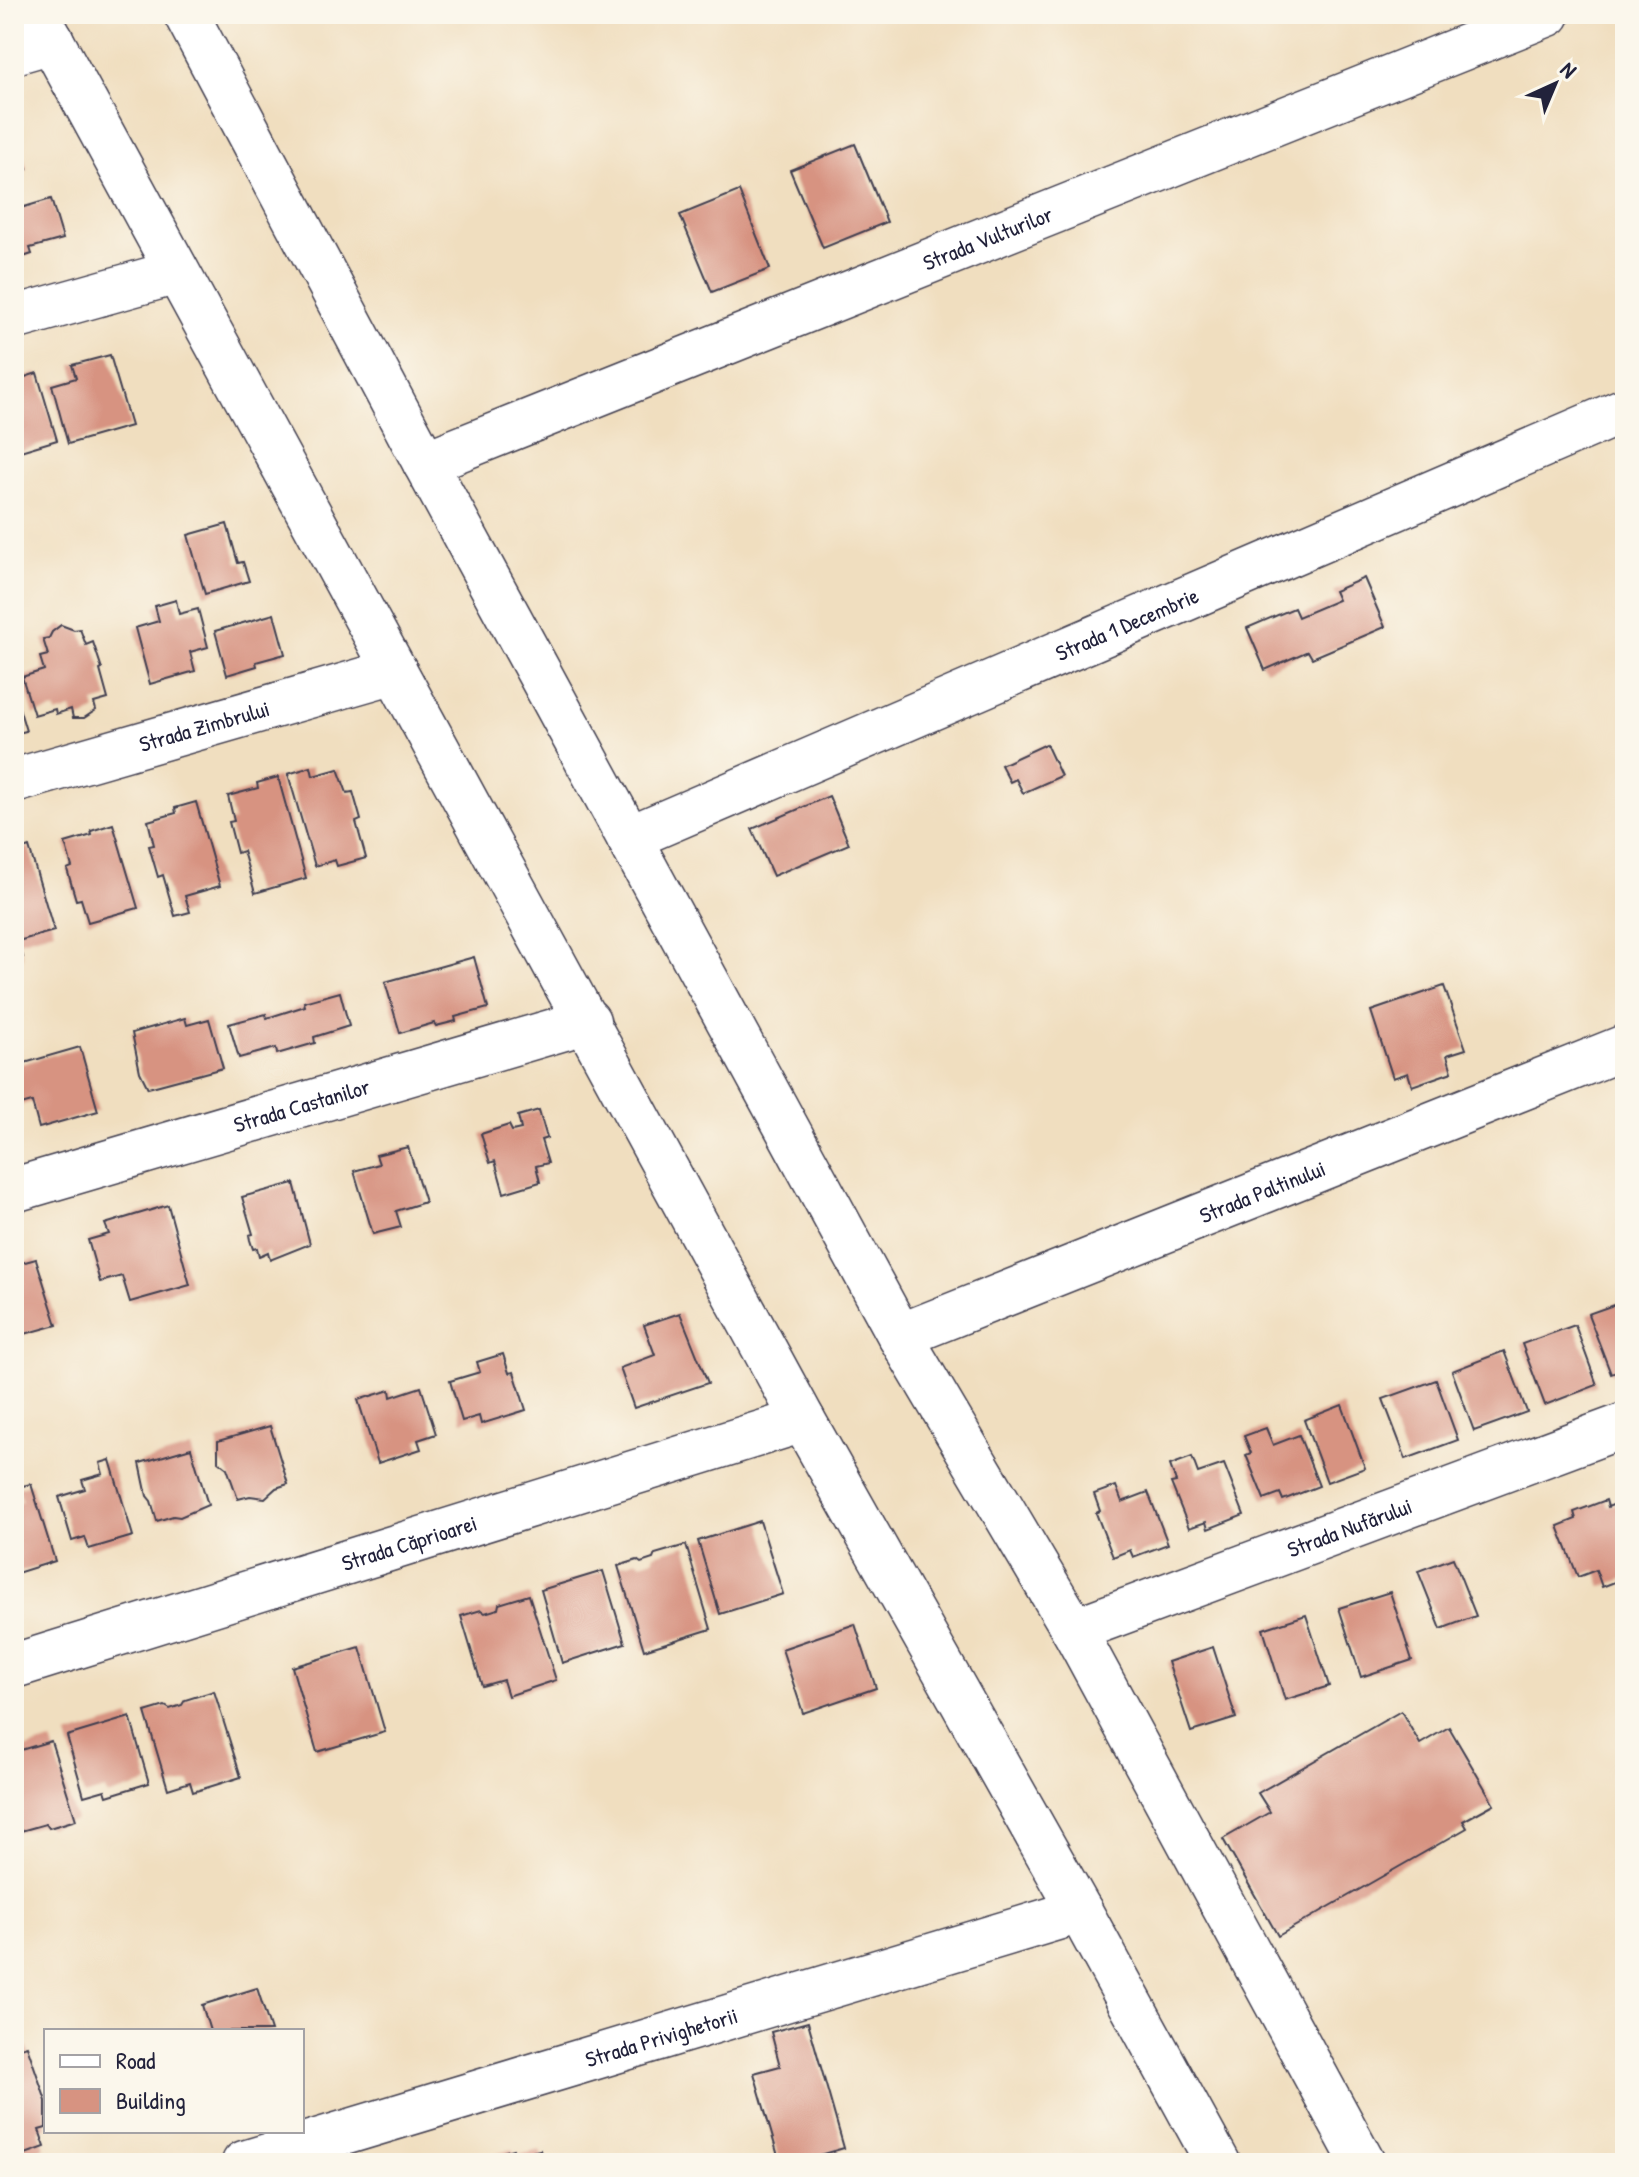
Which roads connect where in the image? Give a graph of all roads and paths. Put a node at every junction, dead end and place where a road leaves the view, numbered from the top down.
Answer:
1 (186, 14) edge
2 (1548, 14) edge
3 (34, 36) edge
4 (177, 272) junction
5 (14, 318) edge
6 (1625, 410) edge
7 (425, 463) junction
8 (395, 671) junction
9 (14, 781) edge
10 (629, 838) junction
11 (588, 1021) junction
12 (1625, 1047) edge
13 (14, 1190) edge
14 (900, 1336) junction
15 (803, 1420) junction
16 (1625, 1425) edge
17 (1074, 1630) junction
18 (14, 1666) edge
19 (1080, 1911) junction
20 (244, 2163) edge
21 (1218, 2163) edge
22 (1363, 2163) edge

1 - 7 street
2 - 7 street, Strada Vulturilor
3 - 4 street
4 - 5 street
4 - 8 street
6 - 10 street, Strada 1 Decembrie
7 - 10 street
8 - 9 street, Strada Zimbrului
8 - 11 street
10 - 14 street
11 - 13 street, Strada Castanilor
11 - 15 street
12 - 14 street, Strada Paltinului
14 - 17 street
15 - 18 street, Strada Căprioarei
15 - 19 street
16 - 17 street, Strada Nufărului
17 - 22 street
19 - 20 street, Strada Privighetorii
19 - 21 street

